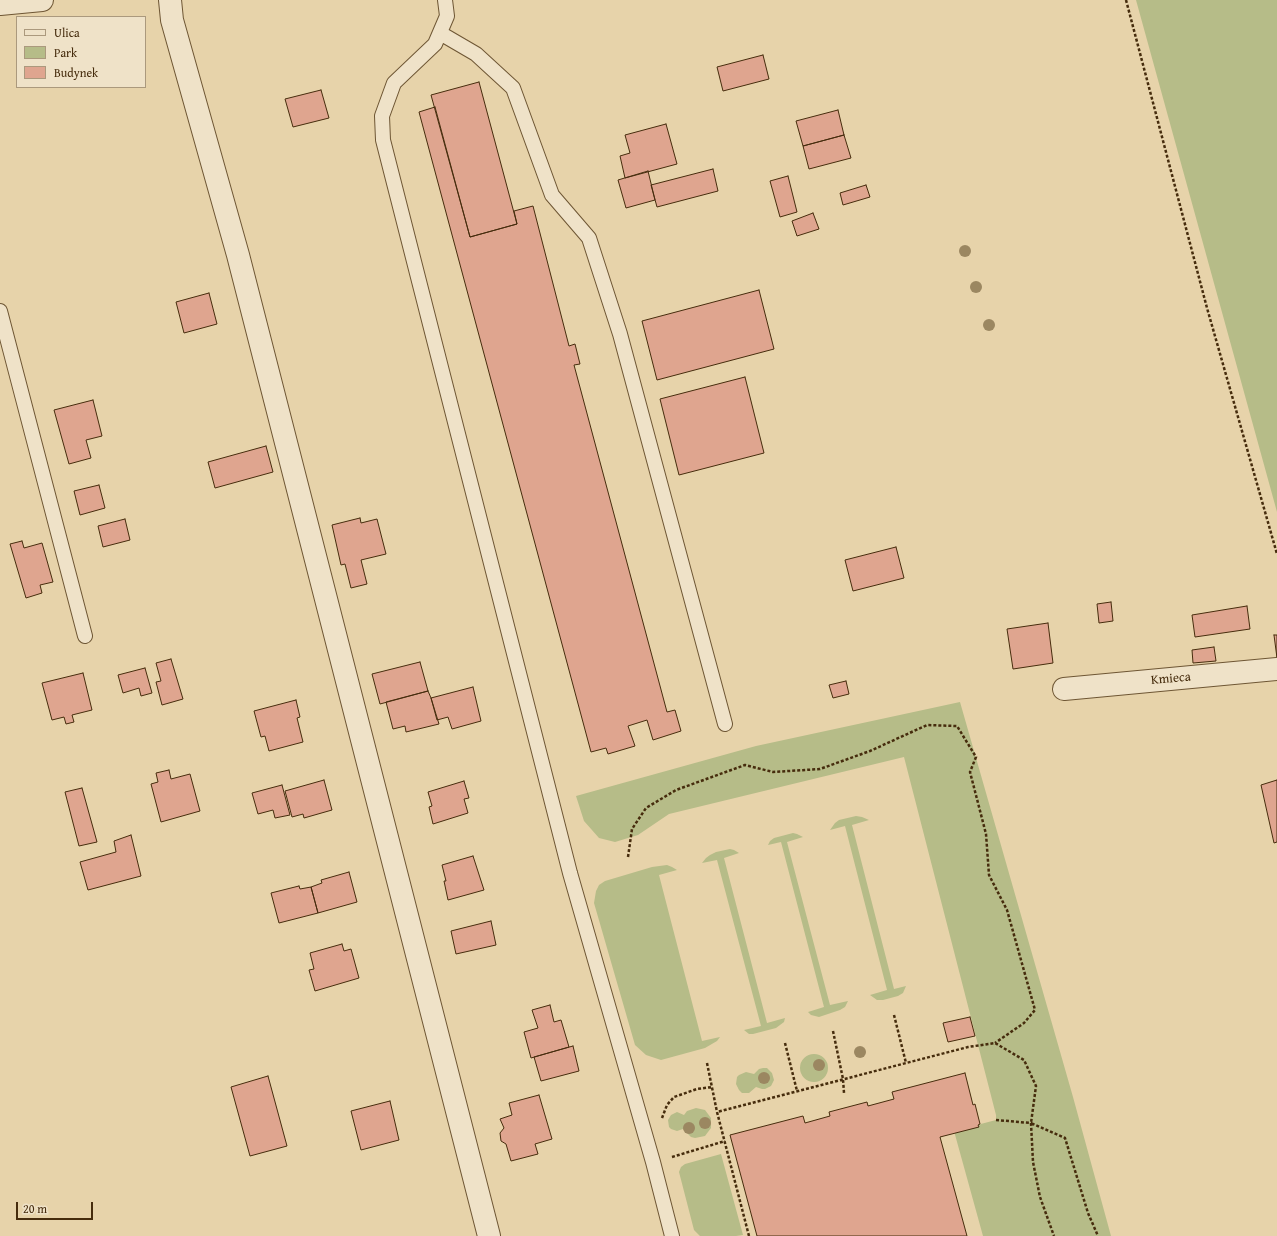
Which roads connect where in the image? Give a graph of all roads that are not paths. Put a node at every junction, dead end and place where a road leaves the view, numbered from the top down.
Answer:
1 (42, 0) edge
2 (170, 0) edge
3 (446, 0) edge
4 (0, 4) edge
5 (440, 33) junction
6 (0, 311) edge
7 (85, 636) dead end
8 (1277, 669) edge
9 (1064, 689) dead end
10 (725, 724) dead end
11 (489, 1236) edge
12 (672, 1236) edge

1 - 4 street
2 - 11 street
3 - 5 lane
5 - 10 lane
5 - 12 lane
6 - 7 lane
8 - 9 street, Kmieca

